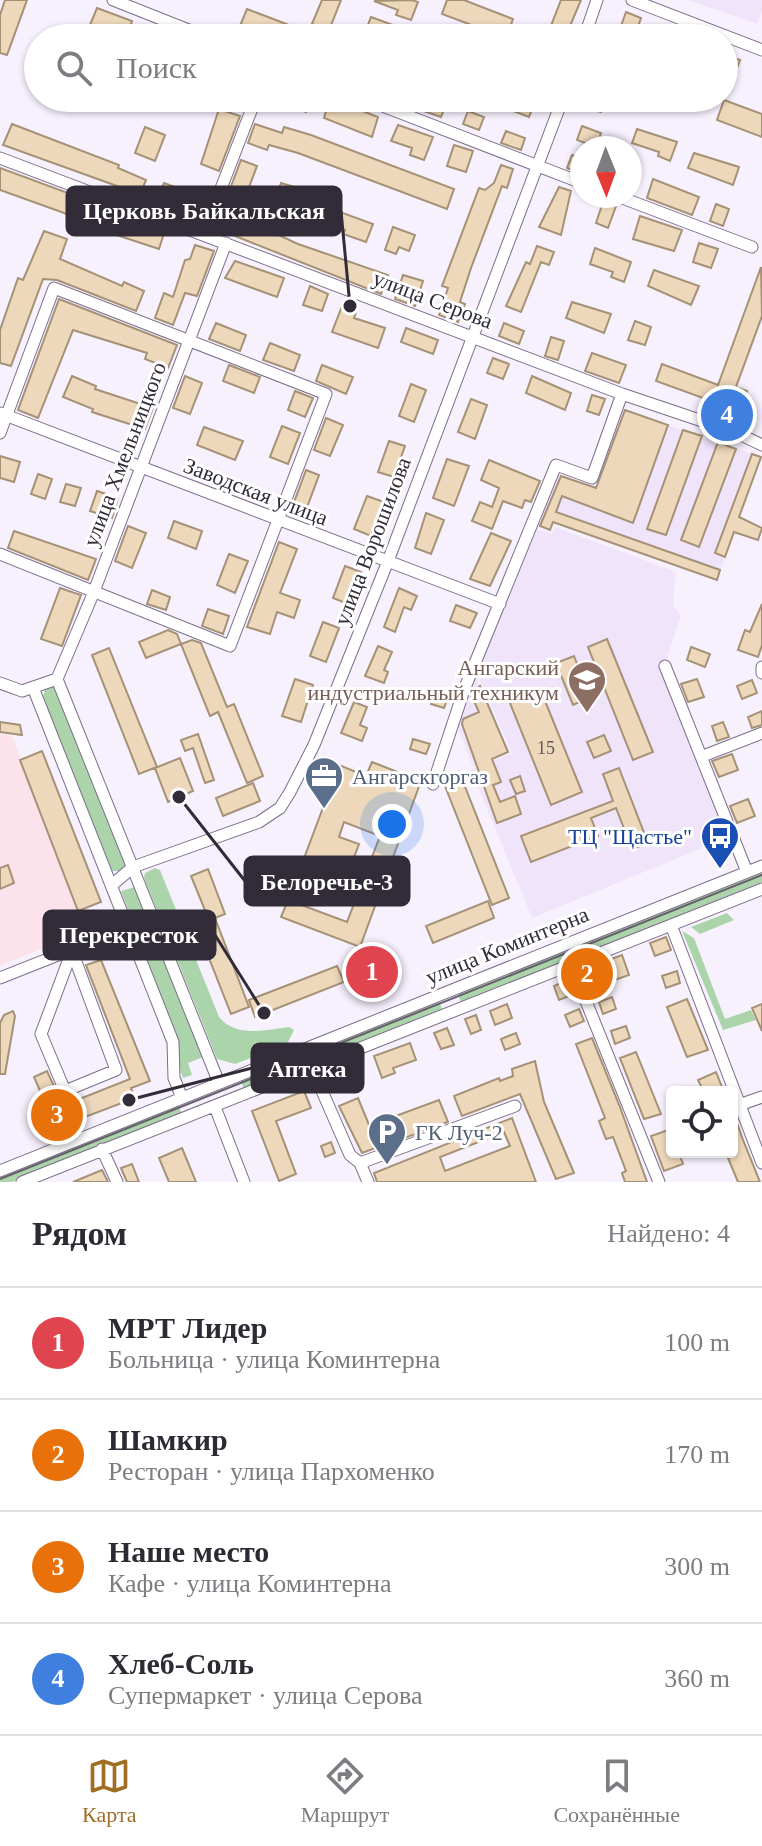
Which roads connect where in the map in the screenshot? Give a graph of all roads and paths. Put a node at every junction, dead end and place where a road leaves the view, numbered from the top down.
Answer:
1 (113, 0) edge
2 (597, 0) edge
3 (632, 0) edge
4 (174, 24) edge
5 (589, 24) edge
6 (694, 24) edge
7 (738, 41) edge
8 (762, 50) edge
9 (251, 112) edge
10 (398, 112) edge
11 (558, 112) edge
12 (0, 158) edge
13 (539, 167) junction
14 (570, 179) edge
15 (642, 205) edge
16 (203, 235) junction
17 (226, 243) junction
18 (752, 247) dead end
19 (472, 335) junction
20 (188, 341) junction
21 (622, 394) junction
22 (4, 414) edge
23 (0, 433) edge
24 (762, 445) edge
25 (140, 468) junction
26 (277, 521) junction
27 (0, 554) edge
28 (388, 561) junction
29 (93, 594) junction
30 (500, 604) junction
31 (665, 666) dead end
32 (762, 667) edge
33 (762, 673) edge
34 (57, 679) junction
35 (0, 683) edge
36 (28, 690) junction
37 (762, 733) edge
38 (703, 756) junction
39 (433, 784) dead end
40 (762, 866) edge
41 (133, 867) junction
42 (747, 872) junction
43 (112, 885) junction
44 (762, 889) edge
45 (154, 917) junction
46 (671, 925) junction
47 (128, 927) junction
48 (72, 951) junction
49 (571, 964) junction
50 (0, 978) edge
51 (445, 992) junction
52 (452, 1010) junction
53 (312, 1068) junction
54 (219, 1083) junction
55 (762, 1097) edge
56 (182, 1098) junction
57 (739, 1105) junction
58 (515, 1106) dead end
59 (215, 1107) junction
60 (102, 1149) junction
61 (360, 1163) junction
62 (762, 1163) edge
63 (0, 1171) edge
64 (22, 1182) edge
65 (117, 1182) edge
66 (244, 1182) edge
67 (368, 1182) edge
68 (659, 1182) edge

1 - 4 street
2 - 5 street
3 - 6 street
7 - 8 street
9 - 16 street
10 - 13 street
11 - 13 street, улица Ворошилова
12 - 16 street, улица Серова
13 - 14 street
13 - 19 street, улица Ворошилова
15 - 18 street
16 - 17 street, улица Серова
17 - 19 street, улица Серова
17 - 20 street, улица Хмельницкого
19 - 21 street, улица Серова
19 - 28 street, улица Ворошилова
20 - 22 street
20 - 25 street, улица Хмельницкого
20 - 26 street
21 - 24 street, улица Серова
21 - 30 street
22 - 23 street
22 - 25 street, Заводская улица
25 - 26 street, Заводская улица
25 - 29 street, улица Хмельницкого
26 - 28 street, Заводская улица
26 - 29 street
27 - 29 street
28 - 30 street, Заводская улица
28 - 41 street, улица Ворошилова
29 - 34 street, улица Хмельницкого
30 - 39 street
31 - 38 street
32 - 33 street
34 - 36 street
34 - 41 street
35 - 36 street
36 - 43 street
37 - 38 street
38 - 42 street
40 - 42 street, улица Коминтерна
41 - 43 street
41 - 45 street
42 - 51 street, улица Коминтерна
43 - 47 street
44 - 46 street, улица Коминтерна
45 - 47 street
45 - 54 street
46 - 49 street, улица Коминтерна
46 - 57 street
47 - 48 street
47 - 56 street
48 - 48 street
48 - 50 street
49 - 52 street, улица Коминтерна
49 - 68 street
51 - 52 street
51 - 54 street, улица Коминтерна
52 - 53 street, улица Коминтерна
53 - 59 street, улица Коминтерна
53 - 61 street
54 - 56 street, улица Коминтерна
54 - 59 street
55 - 57 street
56 - 59 street
56 - 63 street, улица Коминтерна
57 - 62 street
58 - 61 street
59 - 60 street, улица Коминтерна
59 - 66 street
60 - 64 street, улица Коминтерна
60 - 65 street
61 - 67 street

